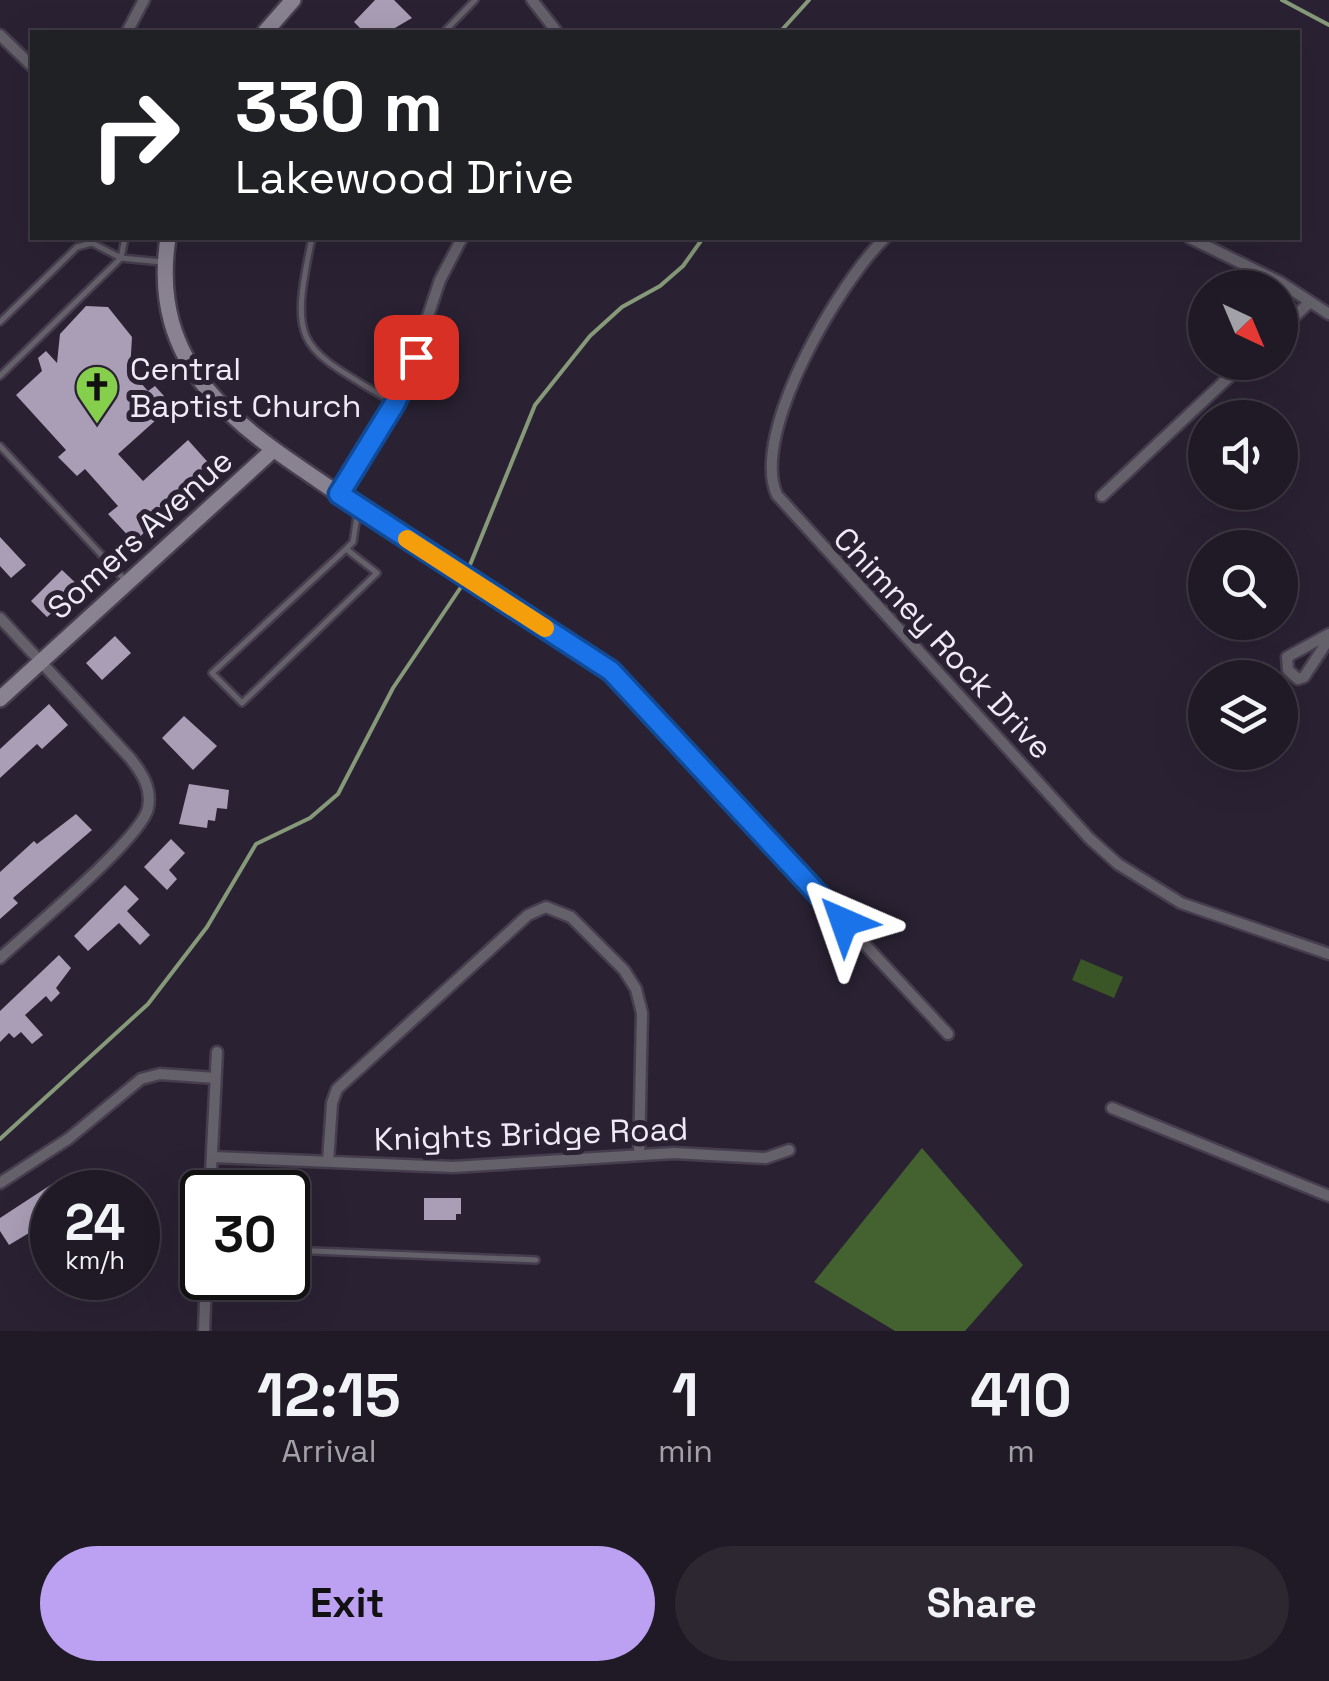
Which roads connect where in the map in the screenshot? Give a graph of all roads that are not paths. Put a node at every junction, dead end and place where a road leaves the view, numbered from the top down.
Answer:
1 (144, 0) edge
2 (293, 0) edge
3 (476, 0) edge
4 (532, 0) edge
5 (127, 30) edge
6 (267, 30) edge
7 (446, 30) edge
8 (555, 30) edge
9 (0, 35) edge
10 (30, 64) edge
11 (92, 240) edge
12 (125, 240) edge
13 (168, 240) edge
14 (312, 240) edge
15 (461, 240) edge
16 (884, 240) edge
17 (1194, 240) edge
18 (121, 258) junction
19 (165, 262) junction
20 (1310, 302) junction
21 (1298, 313) edge
22 (1329, 314) edge
23 (0, 322) edge
24 (0, 376) edge
25 (1226, 380) edge
26 (395, 403) junction
27 (0, 446) edge
28 (273, 450) junction
29 (339, 494) junction
30 (1102, 496) dead end
31 (358, 507) junction
32 (346, 548) junction
33 (129, 583) junction
34 (0, 618) edge
35 (1329, 636) edge
36 (41, 662) junction
37 (0, 698) edge
38 (1329, 954) edge
39 (0, 958) edge
40 (948, 1034) dead end
41 (217, 1052) dead end
42 (215, 1078) junction
43 (1112, 1108) dead end
44 (789, 1150) dead end
45 (639, 1155) junction
46 (212, 1157) junction
47 (328, 1162) junction
48 (211, 1170) edge
49 (0, 1183) edge
50 (1329, 1196) edge
51 (310, 1251) edge
52 (536, 1260) dead end
53 (205, 1300) edge
54 (204, 1331) edge

1 - 5 street
2 - 6 street
3 - 7 lane
4 - 8 street
9 - 10 street
11 - 18 lane
11 - 23 lane
12 - 18 lane
13 - 19 street
14 - 26 lane
15 - 26 street
16 - 38 street, Chimney Rock Drive
17 - 20 street
18 - 19 lane
18 - 24 lane
19 - 28 street
20 - 21 street
20 - 22 street
25 - 30 street
26 - 29 street
27 - 33 lane
28 - 29 street
28 - 33 street, Somers Avenue
29 - 31 street
31 - 32 lane
31 - 40 street
32 - 32 lane
33 - 36 street, Somers Avenue
34 - 36 street
35 - 35 street
36 - 37 street, Somers Avenue
36 - 39 street
41 - 42 street
42 - 46 street
42 - 49 street
43 - 50 street
44 - 45 street, Knights Bridge Road
45 - 47 street, Knights Bridge Road
45 - 47 street
46 - 47 street, Knights Bridge Road
46 - 48 street
51 - 52 lane
53 - 54 street

